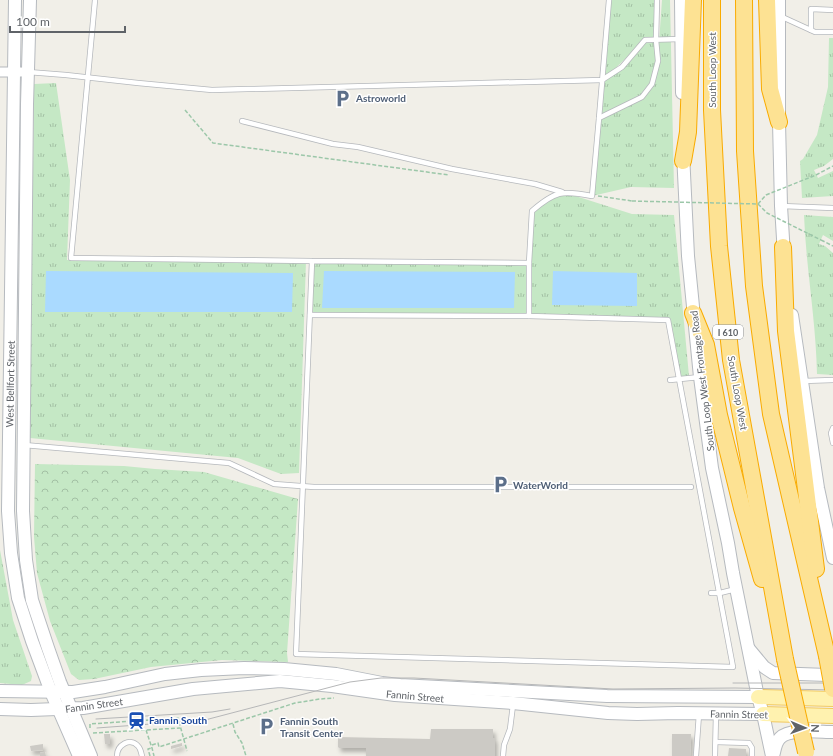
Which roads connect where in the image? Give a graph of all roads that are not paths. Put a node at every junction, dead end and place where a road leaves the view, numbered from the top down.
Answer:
1 (15, 0) edge
2 (30, 0) edge
3 (95, 0) edge
4 (609, 0) edge
5 (657, 0) edge
6 (681, 0) edge
7 (693, 0) edge
8 (712, 0) edge
9 (744, 0) edge
10 (767, 0) edge
11 (779, 0) edge
12 (833, 10) edge
13 (779, 15) junction
14 (811, 30) junction
15 (833, 32) edge
16 (682, 39) junction
17 (656, 40) junction
18 (0, 72) edge
19 (14, 72) junction
20 (28, 72) junction
21 (88, 77) junction
22 (602, 80) junction
23 (598, 118) junction
24 (242, 121) dead end
25 (779, 122) junction
26 (683, 161) junction
27 (563, 192) junction
28 (781, 206) junction
29 (833, 208) edge
30 (783, 247) junction
31 (312, 261) junction
32 (528, 263) junction
33 (693, 313) junction
34 (310, 315) junction
35 (529, 316) junction
36 (700, 377) junction
37 (678, 378) junction
38 (670, 380) dead end
39 (833, 380) edge
40 (801, 381) junction
41 (833, 428) edge
42 (833, 443) edge
43 (23, 445) junction
44 (303, 486) junction
45 (691, 487) dead end
46 (833, 558) edge
47 (736, 589) junction
48 (711, 593) dead end
49 (720, 593) junction
50 (748, 648) junction
51 (827, 656) junction
52 (785, 659) junction
53 (833, 674) edge
54 (833, 689) edge
55 (0, 691) edge
56 (514, 691) junction
57 (51, 692) junction
58 (64, 692) junction
59 (758, 697) junction
60 (833, 699) edge
61 (513, 703) junction
62 (0, 709) edge
63 (58, 709) junction
64 (71, 709) junction
65 (699, 713) junction
66 (716, 713) junction
67 (763, 714) junction
68 (833, 716) edge
69 (833, 732) edge
70 (716, 742) junction
71 (806, 754) edge
72 (78, 756) edge
73 (91, 756) edge
74 (117, 756) edge
75 (142, 756) edge
76 (503, 756) edge
77 (696, 756) edge
78 (716, 756) edge
79 (752, 756) edge
80 (773, 756) edge

1 - 19 main road, West Bellfort Street
2 - 20 main road, West Bellfort Street
3 - 21 lane
4 - 22 lane
5 - 17 lane
6 - 16 main road, South Loop West Frontage Road
7 - 26 highway
8 - 52 highway, South Loop West / I 610
9 - 51 highway
10 - 25 highway
11 - 13 main road
12 - 14 lane
13 - 14 lane
13 - 25 main road
14 - 15 lane
16 - 17 lane
16 - 26 main road, South Loop West Frontage Road
17 - 22 lane
17 - 23 lane
18 - 19 street
19 - 20 street
19 - 57 main road, West Bellfort Street
20 - 21 lane
20 - 43 main road, West Bellfort Street
21 - 22 lane
21 - 31 lane
22 - 23 lane
23 - 27 lane
24 - 27 lane
25 - 28 main road
26 - 33 main road, South Loop West Frontage Road
27 - 32 lane
28 - 29 lane
28 - 30 main road
30 - 40 main road
30 - 51 highway
31 - 32 lane
31 - 34 lane
32 - 35 lane
33 - 36 main road, South Loop West Frontage Road
33 - 52 highway
34 - 35 lane
34 - 44 lane
35 - 37 lane
36 - 37 lane
36 - 47 main road, South Loop West Frontage Road
37 - 38 lane
37 - 49 lane
39 - 40 lane
40 - 46 main road
41 - 42 lane
43 - 44 lane
43 - 58 main road, West Bellfort Street
44 - 45 lane
44 - 49 lane
47 - 49 lane
47 - 50 main road, South Loop West Frontage Road
48 - 49 lane
50 - 53 main road
50 - 59 main road, South Loop West Frontage Road
51 - 54 highway, bridge
52 - 71 highway, South Loop West / I 610, bridge
55 - 57 main road, Fannin Street
56 - 58 main road, Fannin Street
56 - 59 main road, Fannin Street
56 - 61 lane
57 - 58 main road, Fannin Street
57 - 63 main road, West Bellfort Street
58 - 64 main road, West Bellfort Street
59 - 60 main road, Fannin Street
59 - 67 main road, South Loop West Frontage Road
61 - 64 main road, Fannin Street
61 - 65 main road, Fannin Street
61 - 76 lane
62 - 63 main road, Fannin Street
63 - 64 main road, Fannin Street
63 - 72 main road, West Bellfort Street
64 - 73 main road, West Bellfort Street
65 - 66 main road, Fannin Street
65 - 77 lane
66 - 67 main road, Fannin Street
66 - 70 lane
67 - 68 main road, Fannin Street
67 - 80 main road, South Loop West Frontage Road
69 - 80 main road
70 - 78 lane
70 - 79 lane
74 - 75 lane

